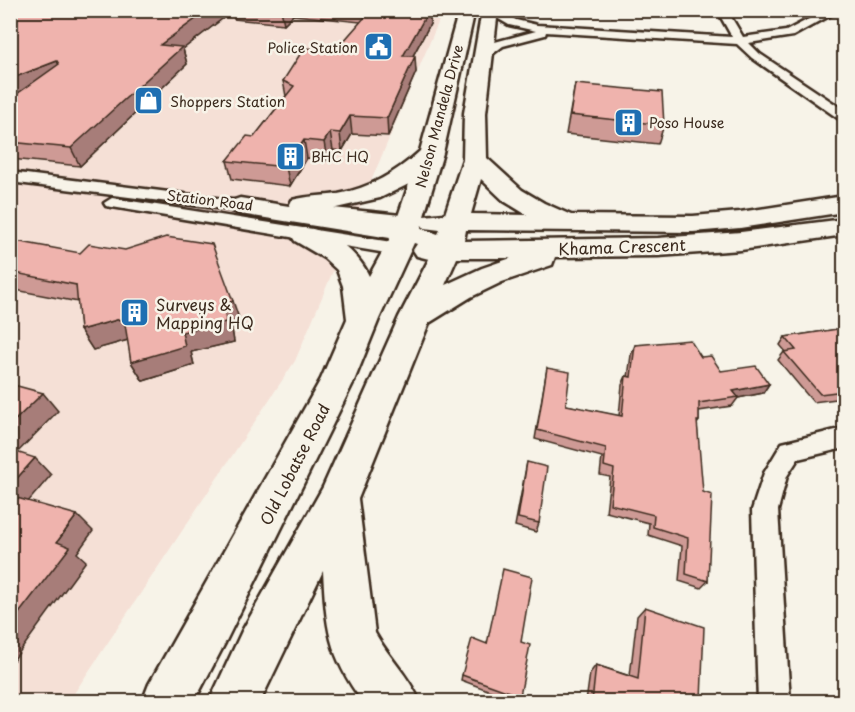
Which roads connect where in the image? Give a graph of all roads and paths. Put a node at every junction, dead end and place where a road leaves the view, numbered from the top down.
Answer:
1 (467, 10) edge
2 (722, 10) edge
3 (835, 10) edge
4 (490, 11) edge
5 (568, 31) junction
6 (740, 41) junction
7 (482, 57) junction
8 (475, 113) junction
9 (844, 116) edge
10 (431, 153) junction
11 (475, 159) junction
12 (11, 186) edge
13 (844, 204) edge
14 (251, 206) junction
15 (844, 227) edge
16 (305, 235) junction
17 (429, 235) junction
18 (584, 237) junction
19 (681, 244) junction
20 (415, 317) junction
21 (363, 319) junction
22 (337, 381) junction
23 (844, 438) edge
24 (339, 500) junction
25 (167, 702) edge
26 (234, 702) edge
27 (395, 702) edge
28 (774, 702) edge

1 - 10 main road, Nelson Mandela Drive
2 - 6 street
3 - 6 street
4 - 5 street
4 - 7 main road, Nelson Mandela Drive
5 - 6 street
5 - 7 street
6 - 9 street
7 - 8 main road, Nelson Mandela Drive
8 - 11 main road, Nelson Mandela Drive
8 - 17 main road
10 - 14 main road
10 - 17 main road, Nelson Mandela Drive
11 - 17 main road, Nelson Mandela Drive
11 - 18 main road
12 - 14 street, Station Road
12 - 16 street, Station Road
13 - 18 main road, Khama Crescent
14 - 17 main road
15 - 19 main road, Khama Crescent
16 - 17 street, Station Road
16 - 21 main road
17 - 18 main road, Khama Crescent
17 - 19 main road
17 - 20 main road
17 - 21 main road, Old Lobatse Road
17 - 22 main road
18 - 19 main road, Khama Crescent
18 - 20 main road
20 - 24 main road
21 - 22 main road, Old Lobatse Road
22 - 25 main road, Old Lobatse Road
23 - 28 street
24 - 26 main road
24 - 27 main road

